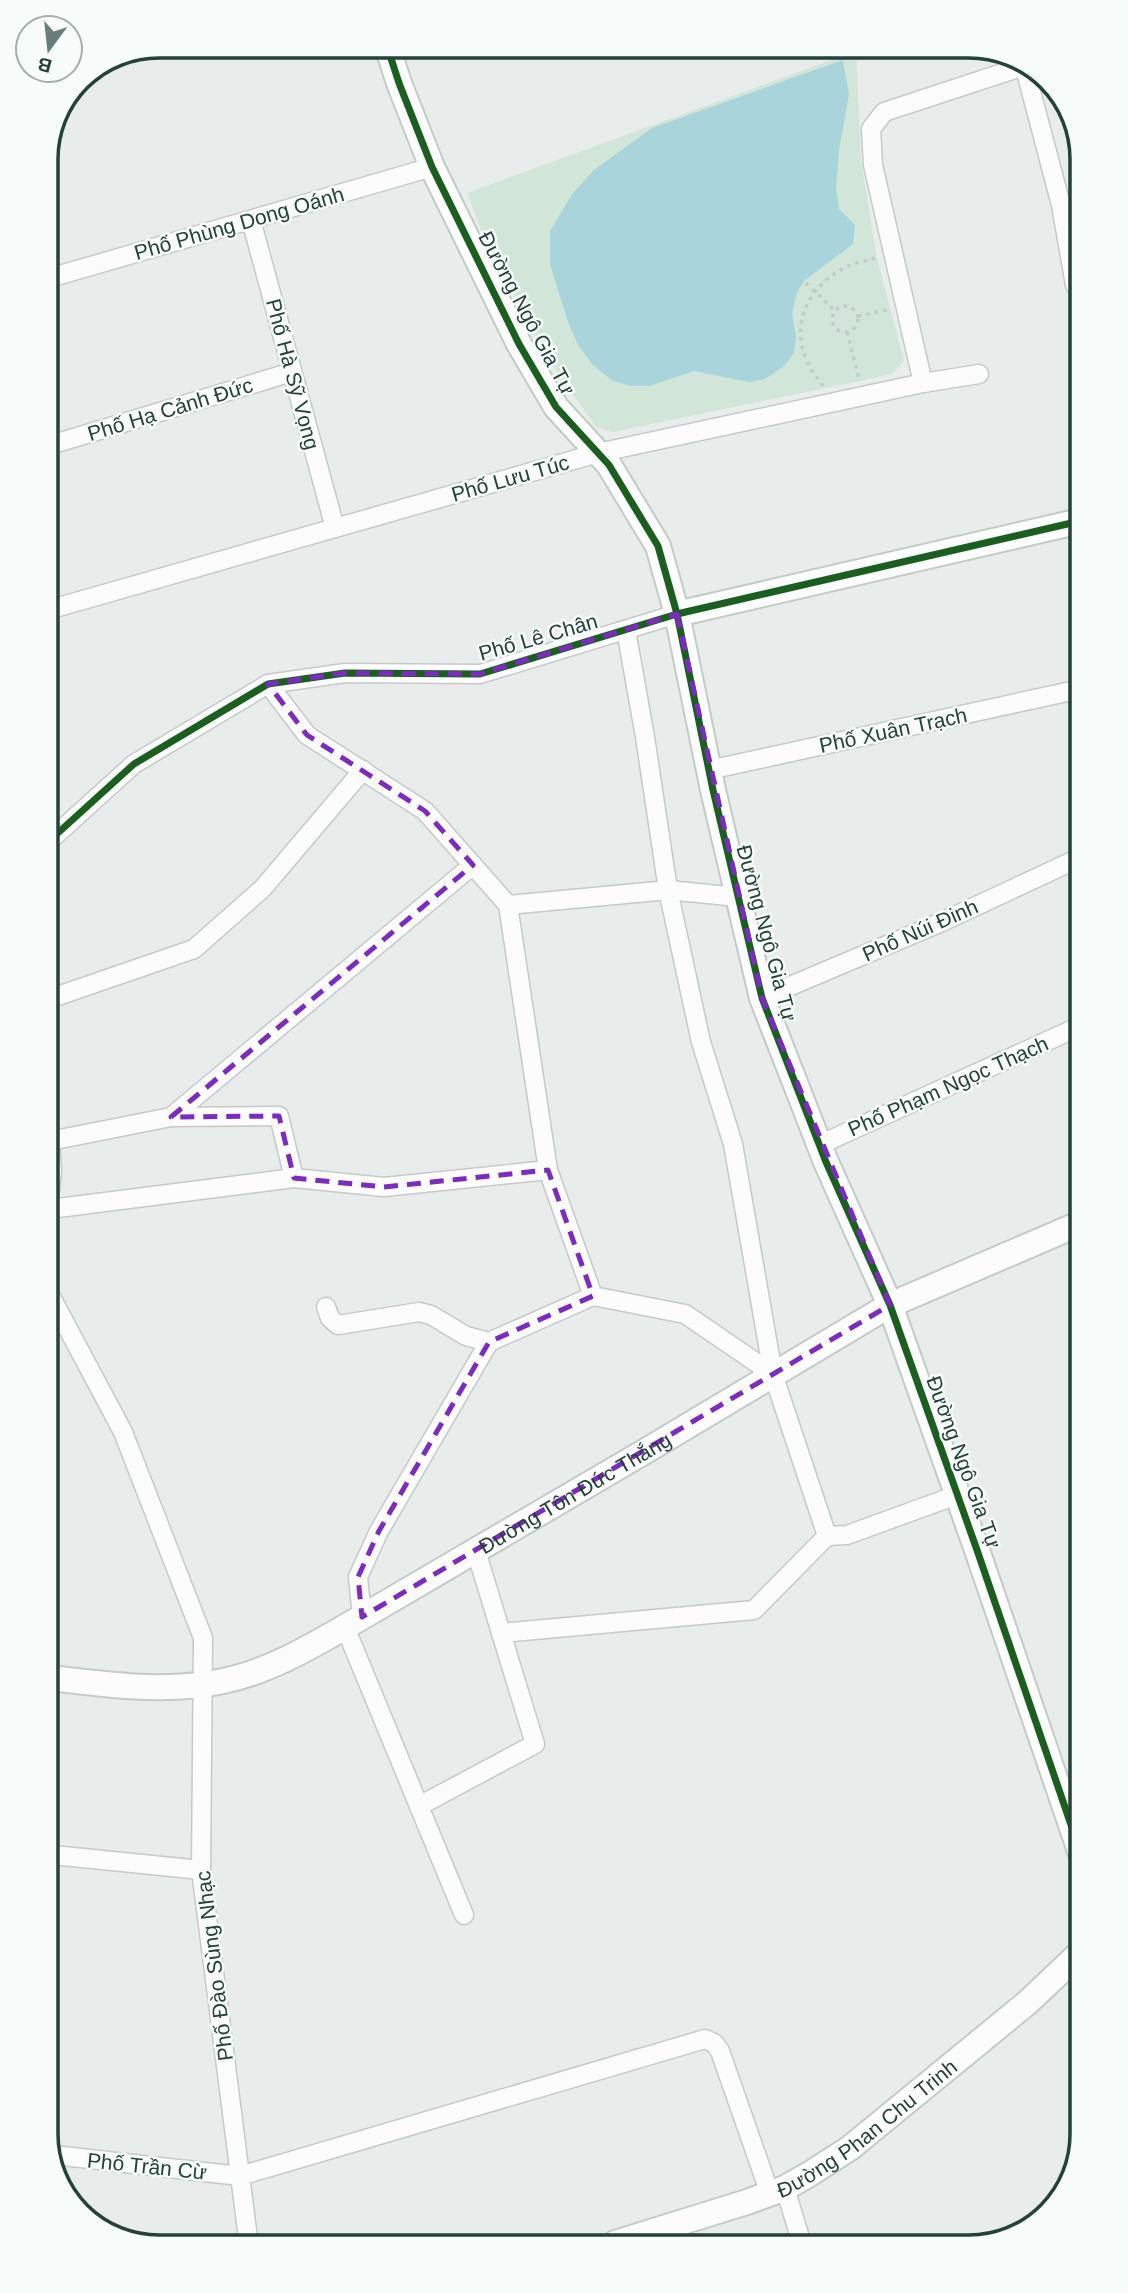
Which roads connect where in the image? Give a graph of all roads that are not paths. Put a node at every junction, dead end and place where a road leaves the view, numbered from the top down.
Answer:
1 (391, 58) edge
2 (1016, 69) edge
3 (1027, 76) edge
4 (432, 167) junction
5 (251, 220) junction
6 (1070, 256) edge
7 (58, 276) edge
8 (292, 372) junction
9 (979, 374) dead end
10 (923, 383) junction
11 (58, 443) edge
12 (598, 453) junction
13 (1070, 523) edge
14 (335, 528) junction
15 (58, 607) edge
16 (677, 614) junction
17 (626, 630) junction
18 (268, 684) junction
19 (1070, 691) edge
20 (709, 770) junction
21 (363, 771) junction
22 (58, 832) edge
23 (1070, 862) edge
24 (473, 865) junction
25 (668, 890) junction
26 (738, 897) junction
27 (508, 905) junction
28 (58, 996) edge
29 (762, 998) junction
30 (1070, 1031) edge
31 (171, 1117) junction
32 (58, 1141) edge
33 (819, 1145) junction
34 (548, 1170) junction
35 (294, 1178) junction
36 (58, 1208) edge
37 (1070, 1228) edge
38 (593, 1296) junction
39 (890, 1306) junction
40 (326, 1307) dead end
41 (58, 1310) edge
42 (488, 1342) junction
43 (773, 1374) junction
44 (957, 1494) junction
45 (827, 1536) junction
46 (476, 1550) junction
47 (354, 1622) junction
48 (501, 1633) junction
49 (58, 1678) edge
50 (201, 1684) junction
51 (419, 1806) junction
52 (1070, 1822) edge
53 (58, 1856) edge
54 (201, 1870) junction
55 (464, 1915) dead end
56 (1070, 1962) edge
57 (60, 2156) edge
58 (240, 2176) junction
59 (778, 2191) junction
60 (248, 2235) edge
61 (640, 2235) edge
62 (798, 2235) edge

1 - 4 street, Đường Ngô Gia Tự
2 - 10 street
3 - 6 street
4 - 5 street, Phố Phùng Dong Oánh
4 - 12 street, Đường Ngô Gia Tự
5 - 7 street, Phố Phùng Dong Oánh
5 - 8 street, Phố Hà Sỹ Vọng
8 - 11 street, Phố Hạ Cảnh Đức
8 - 14 street, Phố Hà Sỹ Vọng
9 - 10 street, Phố Lưu Túc
10 - 12 street, Phố Lưu Túc
12 - 14 street, Phố Lưu Túc
12 - 16 street, Đường Ngô Gia Tự
13 - 16 street, Phố Lê Chân
14 - 15 street, Phố Lưu Túc
16 - 17 street, Phố Lê Chân
16 - 20 street, Đường Ngô Gia Tự
17 - 18 street, Phố Lê Chân
17 - 25 street
18 - 21 street
18 - 22 street, Phố Lê Chân
19 - 20 street, Phố Xuân Trạch
20 - 26 street, Đường Ngô Gia Tự
21 - 24 street
21 - 28 street
23 - 29 street, Phố Núi Đinh
24 - 27 street
24 - 31 street
25 - 26 street
25 - 27 street
25 - 43 street
26 - 29 street, Đường Ngô Gia Tự
27 - 34 street
29 - 33 street, Đường Ngô Gia Tự
30 - 33 street, Phố Phạm Ngọc Thạch
31 - 32 street
31 - 35 street
33 - 39 street, Đường Ngô Gia Tự
34 - 35 street
34 - 38 street
35 - 36 street
37 - 39 street, Đường Tôn Đức Thắng
38 - 42 street
38 - 43 street
39 - 43 street, Đường Tôn Đức Thắng
39 - 44 street, Đường Ngô Gia Tự
40 - 42 street
41 - 50 street, Phố Đào Sùng Nhạc
42 - 47 street
43 - 45 street
43 - 46 street, Đường Tôn Đức Thắng
44 - 45 street
44 - 52 street, Đường Ngô Gia Tự
45 - 48 street
46 - 47 street, Đường Tôn Đức Thắng
46 - 48 street
47 - 50 street, Đường Tôn Đức Thắng
47 - 51 street
48 - 51 street
49 - 50 street, Đường Tôn Đức Thắng
50 - 54 street, Phố Đào Sùng Nhạc
51 - 55 street
53 - 54 street
54 - 58 street, Phố Đào Sùng Nhạc
56 - 59 street, Đường Phan Chu Trinh
57 - 58 street, Phố Trần Cừ
58 - 59 street
58 - 60 street, Phố Đào Sùng Nhạc
59 - 61 street, Đường Phan Chu Trinh
59 - 62 street

